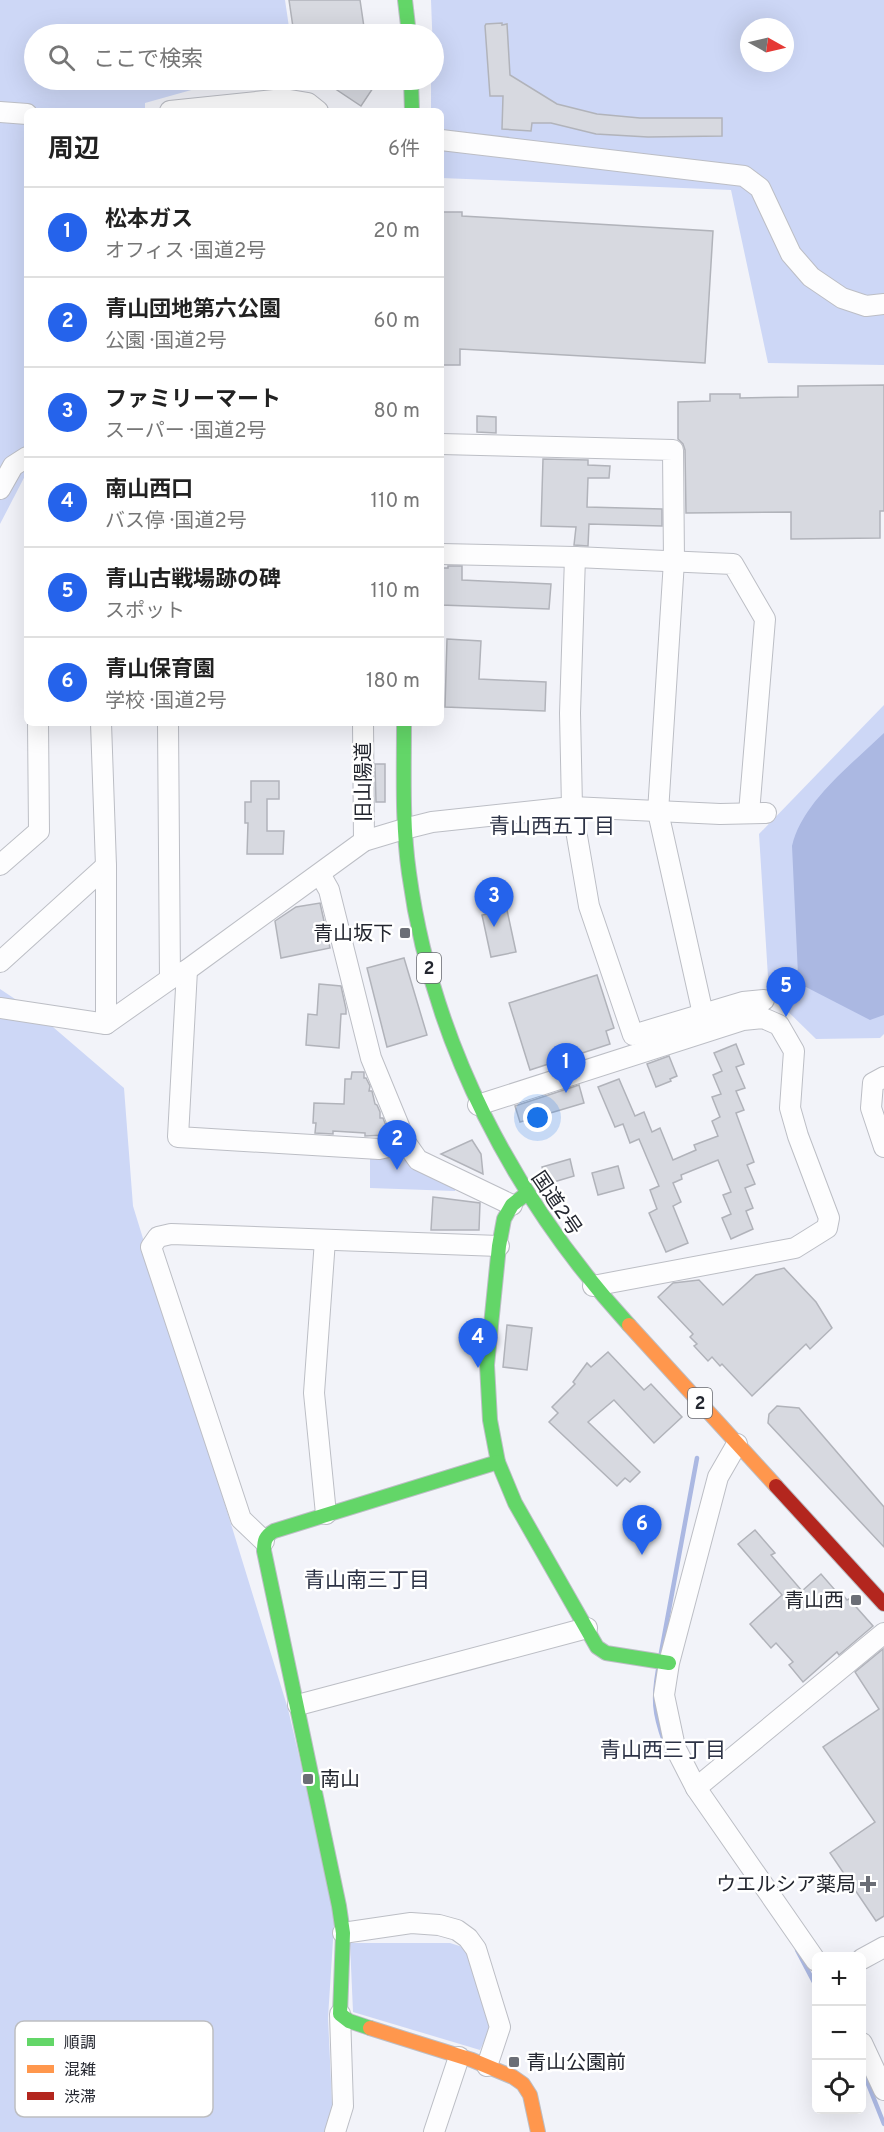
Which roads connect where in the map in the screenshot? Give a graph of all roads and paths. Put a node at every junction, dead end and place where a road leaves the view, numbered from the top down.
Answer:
1 (405, 0) edge
2 (408, 24) edge
3 (411, 90) edge
4 (198, 108) edge
5 (314, 108) edge
6 (412, 108) edge
7 (0, 112) edge
8 (24, 114) edge
9 (444, 140) edge
10 (884, 304) edge
11 (444, 444) edge
12 (24, 459) edge
13 (0, 489) edge
14 (444, 554) edge
15 (576, 557) junction
16 (674, 561) junction
17 (38, 726) edge
18 (101, 726) edge
19 (168, 726) edge
20 (363, 726) edge
21 (404, 726) edge
22 (572, 807) junction
23 (658, 812) junction
24 (404, 829) junction
25 (364, 841) junction
26 (0, 866) edge
27 (106, 866) junction
28 (320, 874) junction
29 (0, 962) edge
30 (178, 974) junction
31 (764, 1000) dead end
32 (0, 1008) edge
33 (703, 1014) junction
34 (106, 1024) junction
35 (884, 1077) edge
36 (478, 1105) junction
37 (406, 1143) junction
38 (884, 1147) edge
39 (519, 1200) junction
40 (325, 1240) junction
41 (499, 1246) junction
42 (593, 1286) junction
43 (737, 1444) junction
44 (498, 1462) junction
45 (326, 1514) junction
46 (264, 1541) junction
47 (884, 1604) edge
48 (587, 1628) junction
49 (884, 1633) edge
50 (669, 1663) junction
51 (298, 1705) junction
52 (696, 1788) junction
53 (343, 1933) junction
54 (884, 1947) edge
55 (812, 1955) edge
56 (866, 1956) edge
57 (340, 2014) junction
58 (866, 2053) edge
59 (459, 2057) junction
60 (487, 2066) junction
61 (884, 2090) edge
62 (334, 2132) edge
63 (434, 2132) edge
64 (538, 2132) edge

1 - 2 main road
3 - 6 main road
4 - 5 street
7 - 8 street
9 - 10 street
11 - 16 street
12 - 13 street
14 - 15 street
15 - 16 street
15 - 22 street
16 - 23 street
16 - 23 street
17 - 26 street
18 - 27 street
19 - 30 street
20 - 25 street, 旧山陽道
21 - 24 main road, 国道2号 / 2
22 - 23 street
22 - 24 street
22 - 33 street
23 - 33 street
24 - 25 street
24 - 36 main road, 国道2号 / 2
25 - 28 street
27 - 29 street
27 - 34 street
28 - 30 street
28 - 37 street
30 - 34 street
30 - 37 street
31 - 33 street
32 - 34 street
35 - 38 street
36 - 39 main road, 国道2号 / 2
36 - 42 street
37 - 39 street
39 - 41 main road
39 - 42 main road, 国道2号 / 2
40 - 41 street
40 - 45 street
40 - 46 street
41 - 44 main road
42 - 43 main road, 国道2号 / 2
43 - 47 main road, 国道2号 / 2
43 - 50 street
44 - 45 main road
44 - 48 main road
45 - 46 main road
46 - 51 main road
48 - 50 main road
48 - 51 street
49 - 52 street
50 - 52 street
51 - 53 main road
52 - 55 street
53 - 57 main road
53 - 60 street
54 - 56 street
57 - 59 main road
57 - 62 street
58 - 61 street
59 - 60 main road
59 - 63 street
60 - 64 main road

